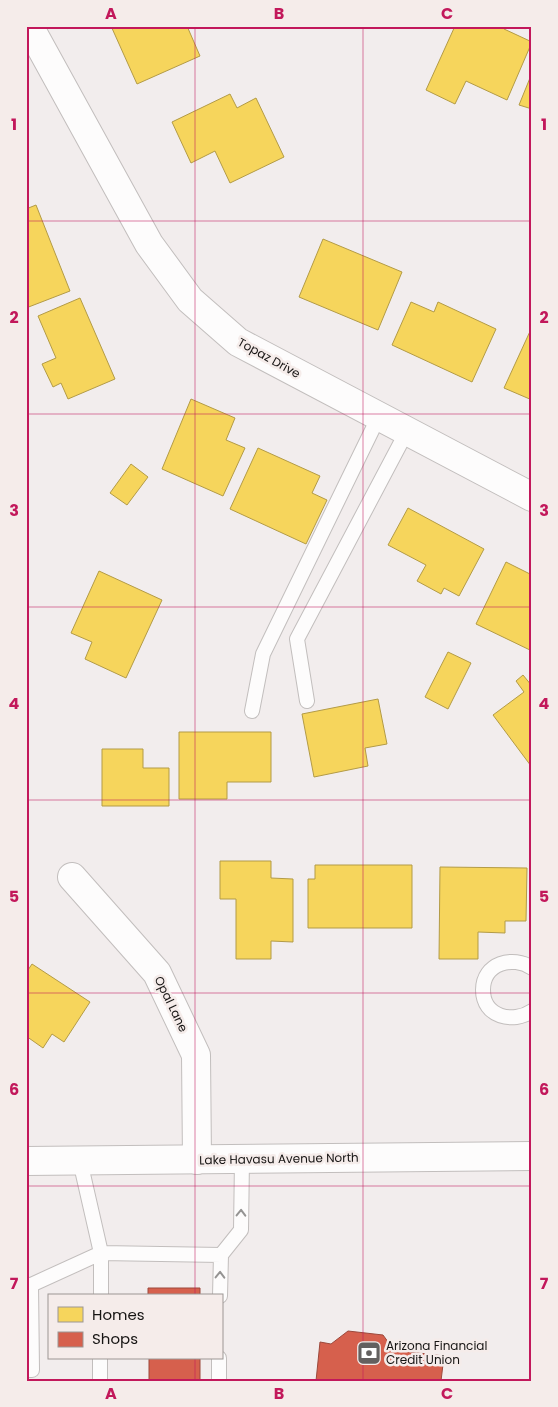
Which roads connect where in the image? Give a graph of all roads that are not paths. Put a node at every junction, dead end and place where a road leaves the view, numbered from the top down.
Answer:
1 (29, 26) edge
2 (379, 416) junction
3 (407, 431) junction
4 (532, 497) edge
5 (307, 701) dead end
6 (252, 711) dead end
7 (72, 877) dead end
8 (532, 968) edge
9 (532, 1011) edge
10 (532, 1156) edge
11 (26, 1160) edge
12 (196, 1160) junction
13 (242, 1160) junction
14 (80, 1161) junction
15 (101, 1253) junction
16 (221, 1255) junction
17 (28, 1285) edge
18 (100, 1294) edge
19 (220, 1294) edge
20 (100, 1360) edge
21 (219, 1360) edge
22 (30, 1374) edge
23 (100, 1381) edge
24 (219, 1381) edge

1 - 2 street, Topaz Drive
2 - 3 street, Topaz Drive
2 - 6 lane
3 - 4 street, Topaz Drive
3 - 5 lane
7 - 12 street, Opal Lane
8 - 9 lane
10 - 13 street, Lake Havasu Avenue North
11 - 14 street, Lake Havasu Avenue North
12 - 13 street, Lake Havasu Avenue North
12 - 14 street, Lake Havasu Avenue North
16 -> 13 lane
14 - 15 lane
15 - 16 lane
15 - 17 lane
15 - 18 lane
19 -> 16 lane
17 - 22 lane
20 - 23 lane
21 - 24 lane

